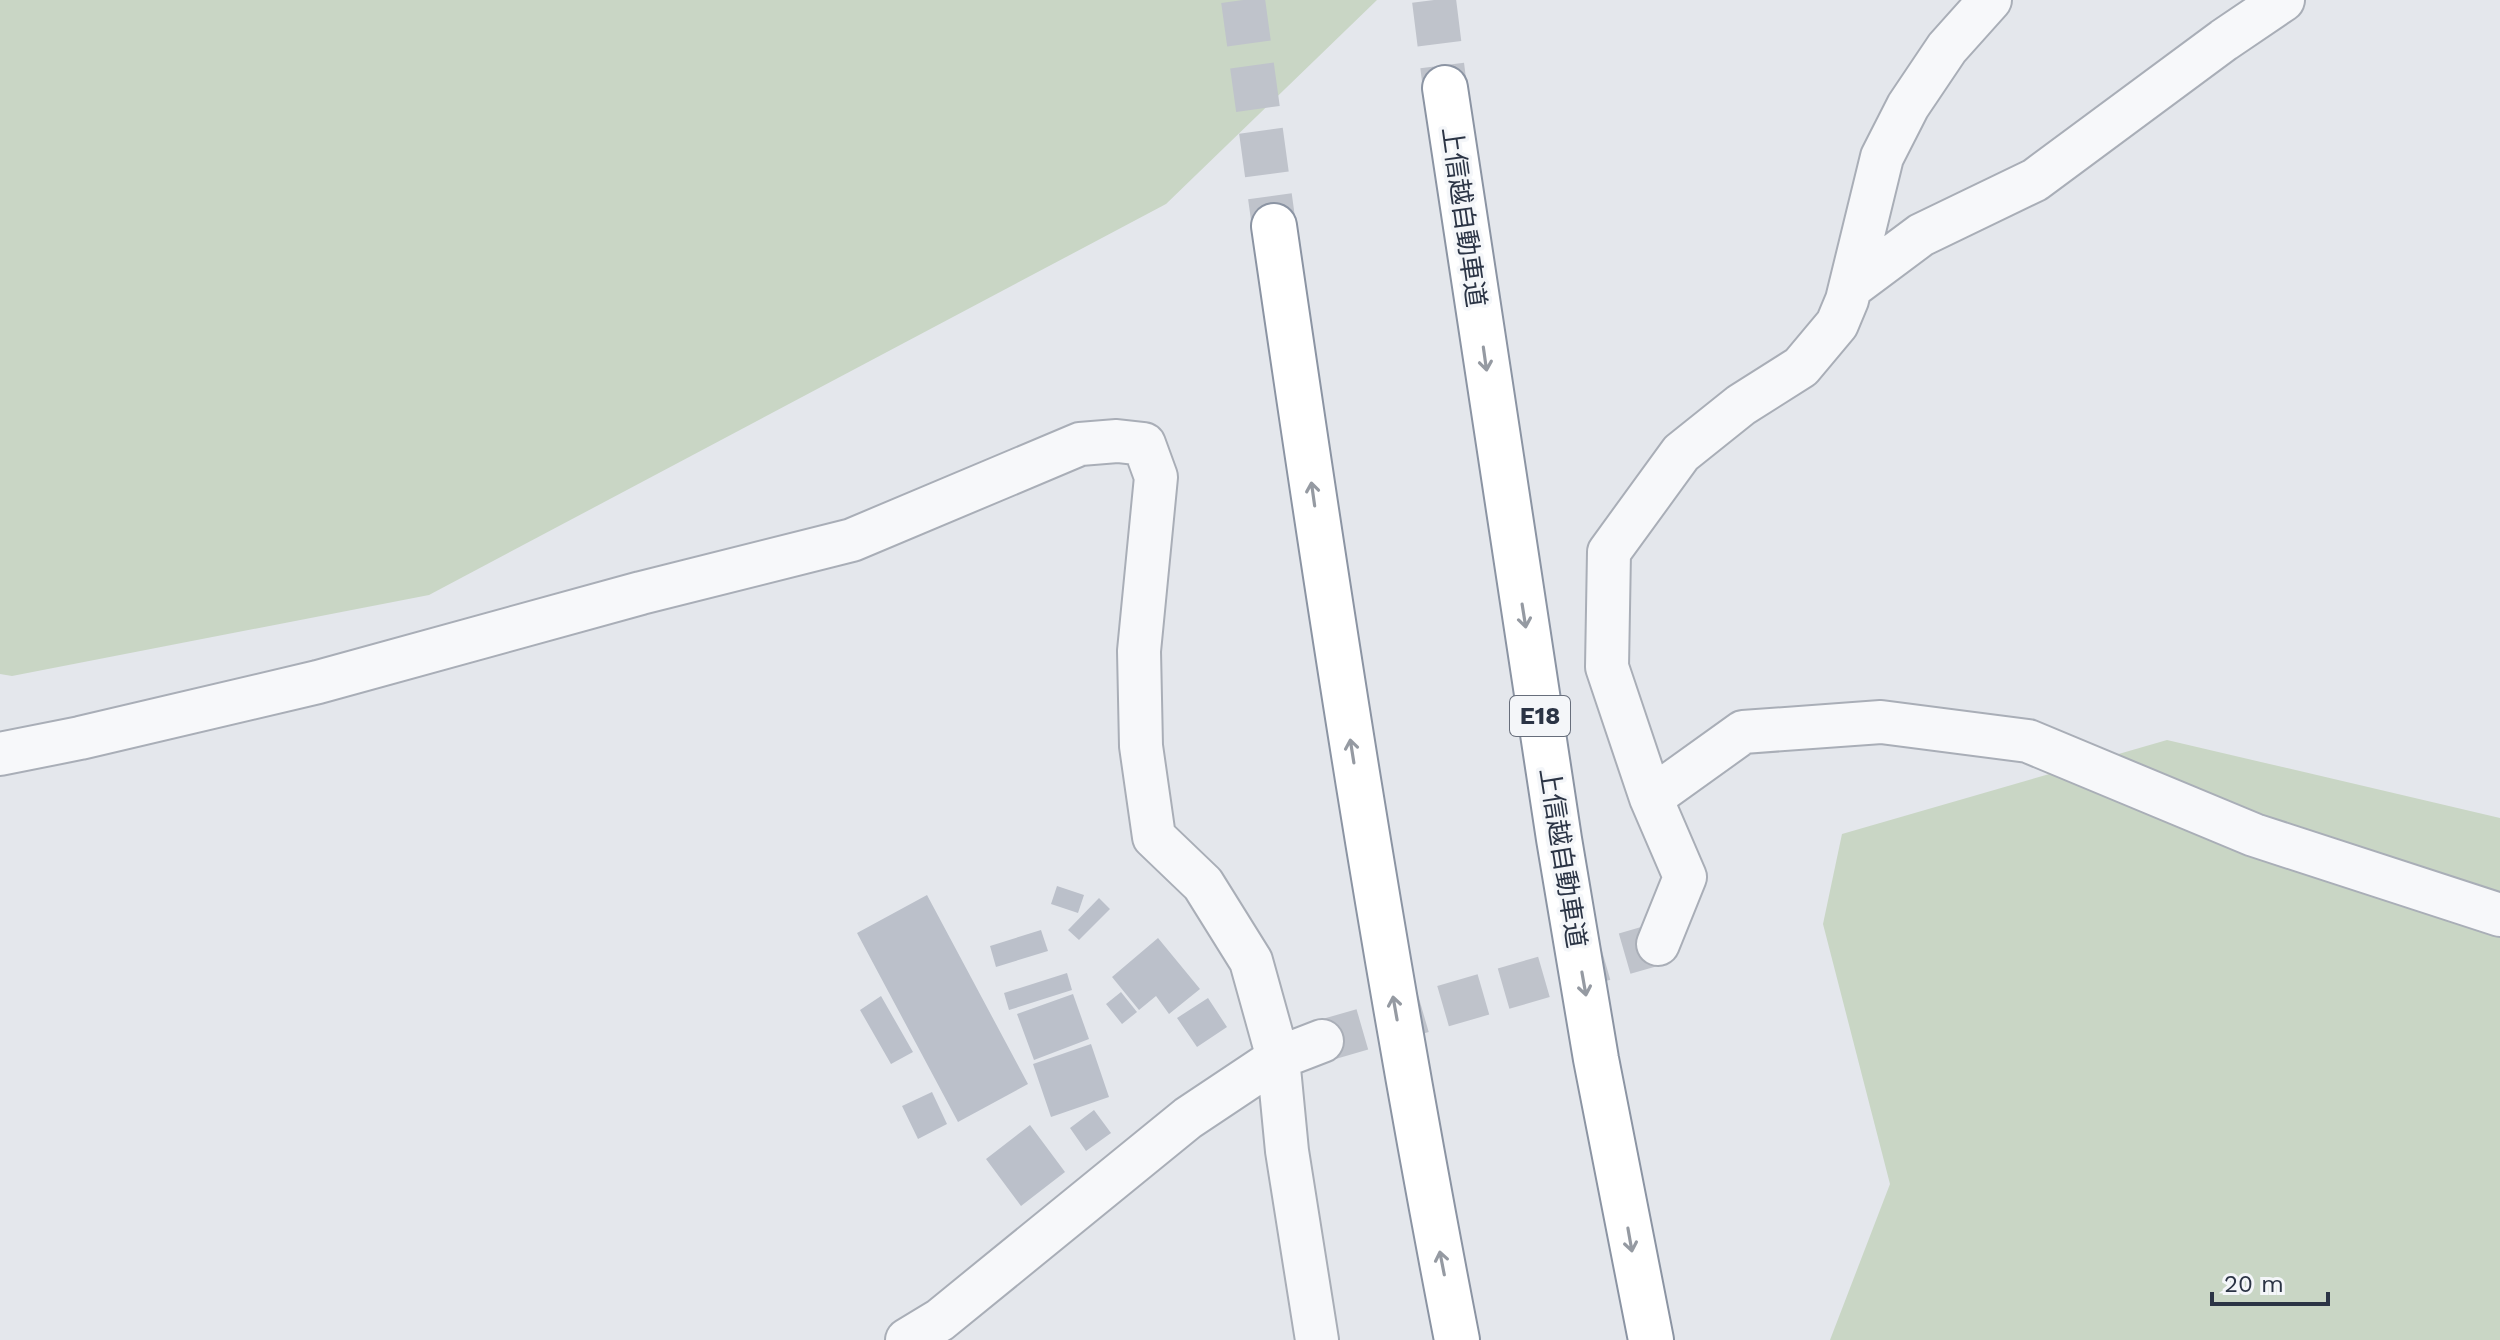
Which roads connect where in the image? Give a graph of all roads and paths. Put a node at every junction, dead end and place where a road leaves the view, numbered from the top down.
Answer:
1 (1990, 0) edge
2 (2283, 0) edge
3 (1445, 88) tunnel mouth
4 (1274, 226) tunnel mouth
5 (1850, 288) junction
6 (0, 754) edge
7 (1651, 798) junction
8 (2500, 915) edge
9 (1658, 944) dead end
10 (1322, 1041) tunnel mouth
11 (1278, 1058) junction
12 (907, 1340) edge
13 (1317, 1340) edge
14 (1457, 1340) edge
15 (1651, 1340) edge

1 - 5 street
2 - 5 street
3 -> 15 highway, 上信越自動車道 / E18
14 -> 4 highway
5 - 7 street
6 - 11 street
7 - 8 street
7 - 9 street
10 - 11 street
11 - 12 street
11 - 13 street

